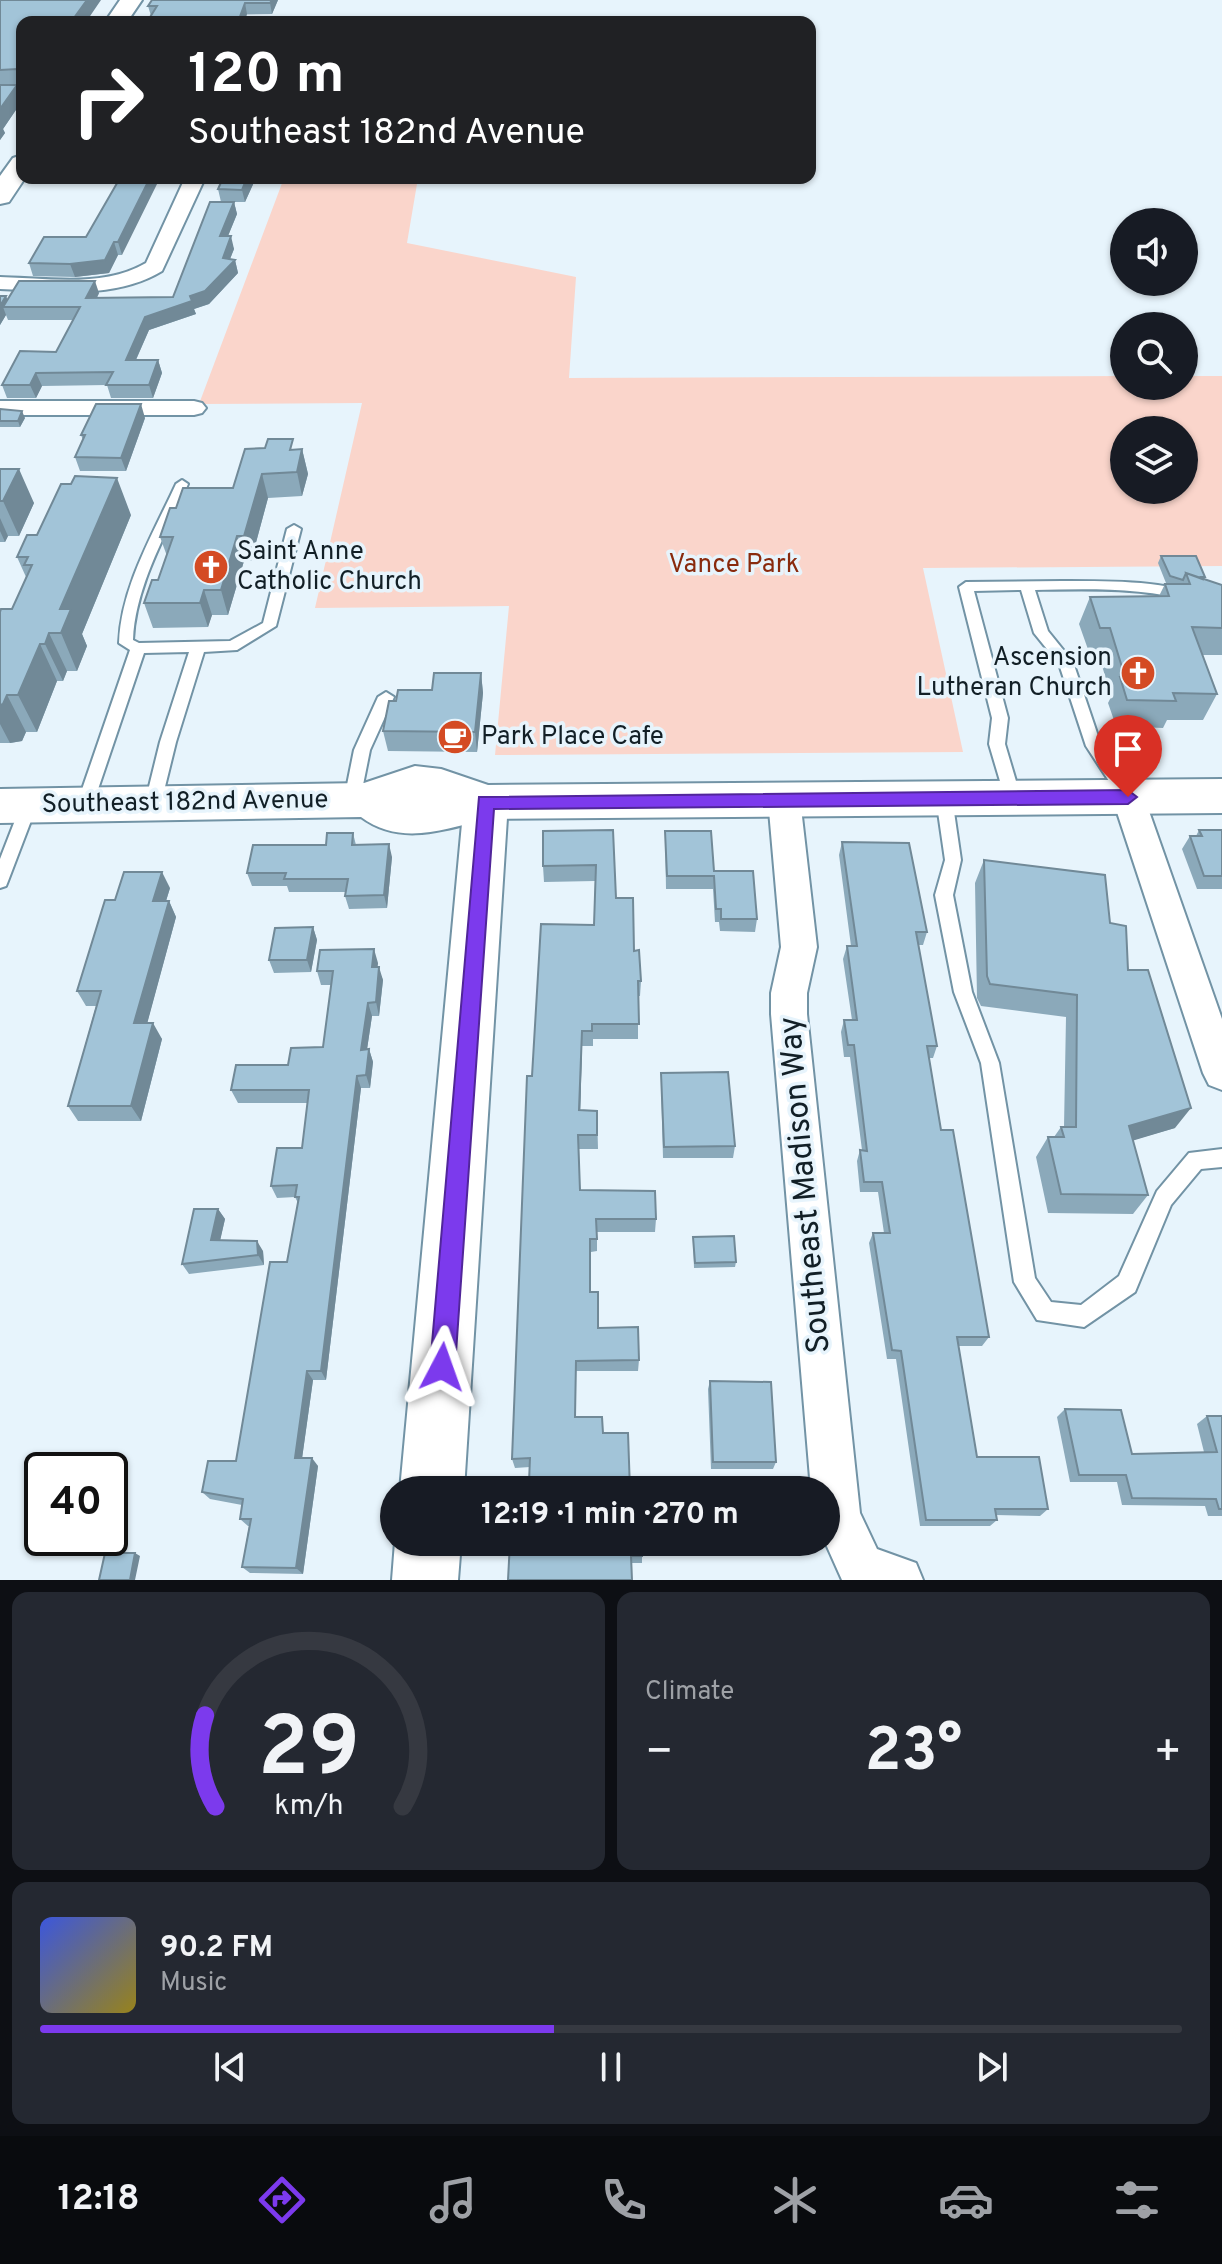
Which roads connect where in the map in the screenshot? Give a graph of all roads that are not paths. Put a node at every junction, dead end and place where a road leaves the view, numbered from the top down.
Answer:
1 (16, 172) edge
2 (192, 184) edge
3 (0, 196) edge
4 (0, 283) edge
5 (0, 408) edge
6 (194, 408) dead end
7 (182, 484) dead end
8 (294, 529) dead end
9 (1027, 587) junction
10 (1222, 609) edge
11 (138, 648) junction
12 (198, 648) junction
13 (386, 697) dead end
14 (1222, 796) edge
15 (1128, 797) junction
16 (944, 798) junction
17 (1013, 798) junction
18 (784, 799) junction
19 (361, 800) junction
20 (486, 802) junction
21 (153, 803) junction
22 (85, 804) junction
23 (14, 806) edge
24 (0, 881) edge
25 (1222, 1073) edge
26 (1222, 1158) edge
27 (433, 1476) edge
28 (427, 1556) edge
29 (880, 1573) edge
30 (425, 1580) edge

1 - 3 main road
2 - 4 street
5 - 6 street
7 - 11 lane
8 - 12 lane
9 - 10 lane
9 - 15 lane
9 - 17 lane
11 - 12 lane
11 - 22 lane
12 - 21 lane
13 - 19 lane
14 - 15 main road, Southeast 182nd Avenue
15 - 17 main road, Southeast 182nd Avenue
15 - 25 street
16 - 17 main road, Southeast 182nd Avenue
16 - 18 main road, Southeast 182nd Avenue
16 - 26 lane
18 - 20 main road, Southeast 182nd Avenue
18 - 29 street, Southeast Madison Way
19 - 20 main road, Southeast 182nd Avenue
19 - 21 main road, Southeast 182nd Avenue
20 - 27 main road
21 - 22 main road, Southeast 182nd Avenue
22 - 23 main road, Southeast 182nd Avenue
23 - 24 lane
28 - 30 main road

